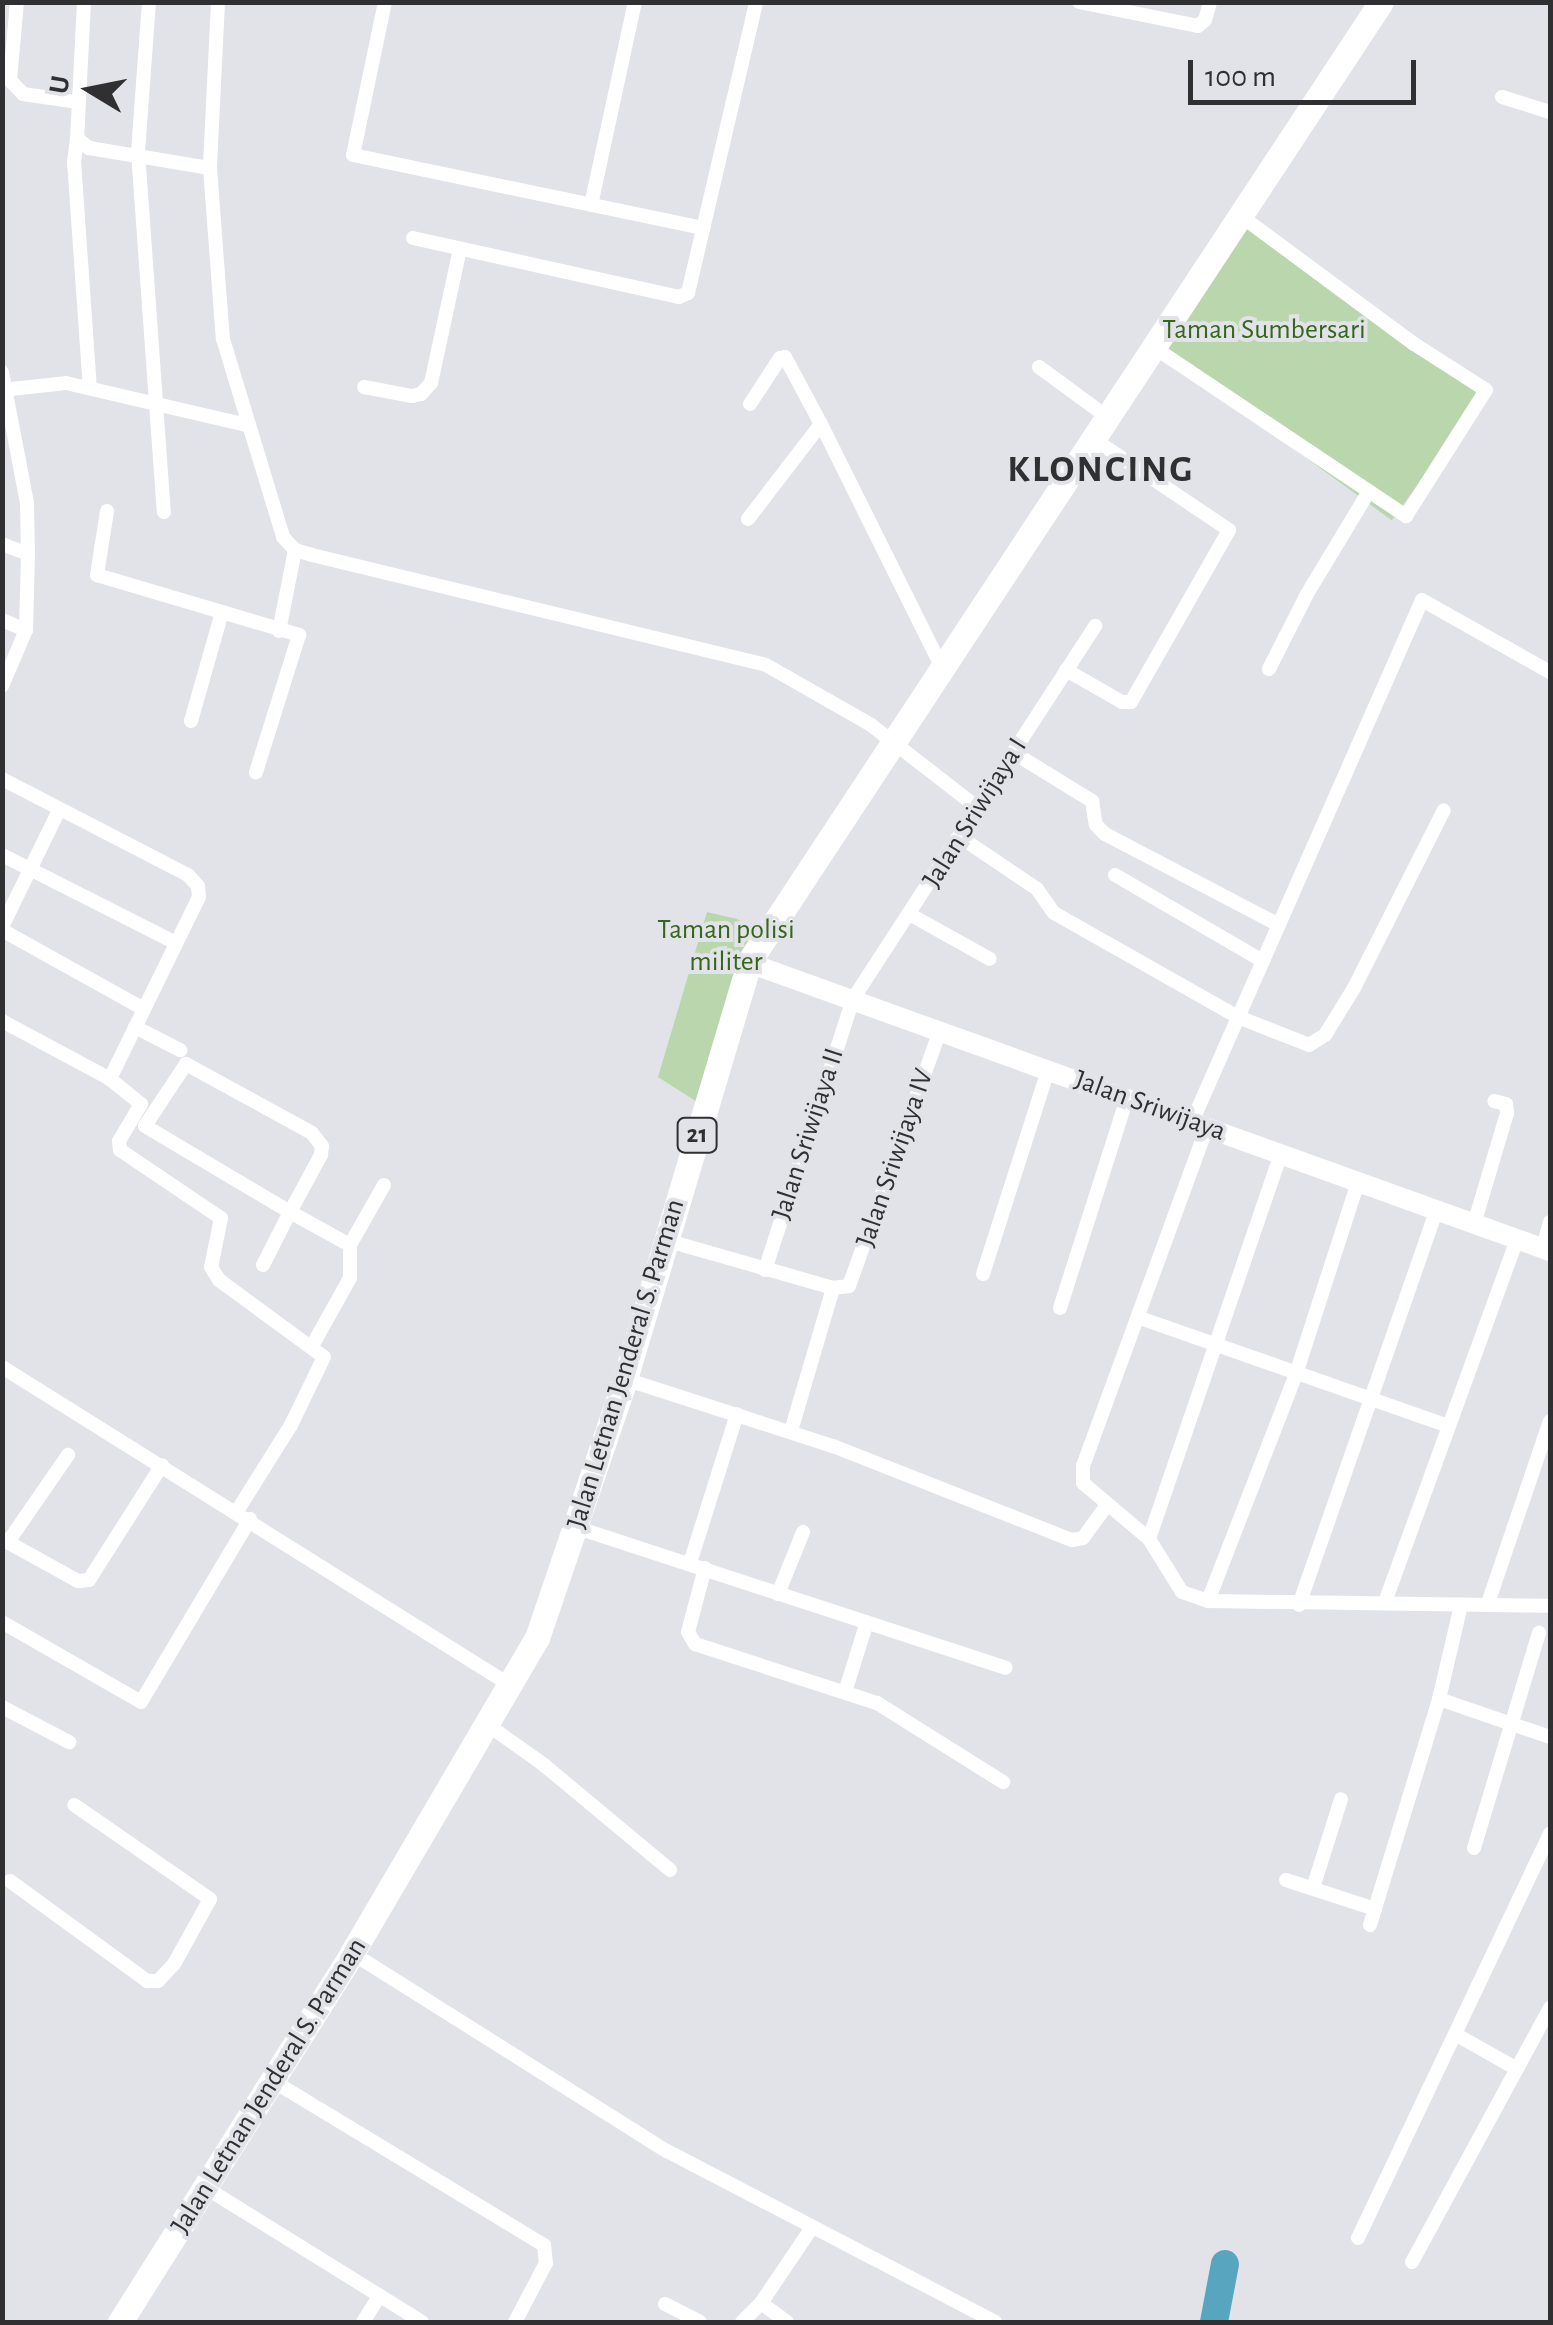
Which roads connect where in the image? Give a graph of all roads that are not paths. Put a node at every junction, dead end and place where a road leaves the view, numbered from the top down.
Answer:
1 (18, 2) edge
2 (84, 2) edge
3 (149, 2) edge
4 (218, 2) edge
5 (385, 2) edge
6 (636, 2) edge
7 (756, 2) edge
8 (1079, 2) edge
9 (1210, 2) edge
10 (1381, 2) edge
11 (6, 76) edge
12 (1502, 96) dead end
13 (78, 102) junction
14 (1550, 112) edge
15 (77, 138) junction
16 (138, 152) junction
17 (210, 168) junction
18 (591, 204) junction
19 (1241, 216) junction
20 (704, 228) junction
21 (414, 238) dead end
22 (460, 249) junction
23 (1152, 346) junction
24 (1038, 367) dead end
25 (2, 372) edge
26 (90, 387) junction
27 (364, 387) dead end
28 (4, 391) edge
29 (750, 404) dead end
30 (158, 406) junction
31 (821, 424) junction
32 (247, 425) junction
33 (1100, 427) junction
34 (2, 470) edge
35 (22, 476) junction
36 (1368, 493) junction
37 (108, 510) dead end
38 (164, 512) dead end
39 (748, 520) dead end
40 (2, 544) edge
41 (295, 550) junction
42 (28, 554) junction
43 (222, 612) junction
44 (2, 620) edge
45 (1095, 626) dead end
46 (26, 630) junction
47 (279, 631) junction
48 (941, 666) junction
49 (1269, 668) dead end
50 (1066, 670) junction
51 (1550, 672) edge
52 (2, 686) edge
53 (191, 721) dead end
54 (890, 742) junction
55 (1014, 753) junction
56 (256, 772) dead end
57 (2, 779) edge
58 (978, 808) junction
59 (1444, 810) dead end
60 (58, 812) junction
61 (960, 837) junction
62 (2, 855) edge
63 (33, 871) junction
64 (1114, 875) dead end
65 (911, 914) junction
66 (1280, 925) junction
67 (2, 928) edge
68 (176, 943) junction
69 (990, 958) dead end
70 (1264, 961) junction
71 (748, 962) junction
72 (853, 1000) junction
73 (144, 1009) junction
74 (1238, 1017) junction
75 (2, 1021) edge
76 (135, 1027) junction
77 (940, 1031) junction
78 (180, 1050) dead end
79 (1048, 1070) junction
80 (110, 1079) junction
81 (1127, 1098) junction
82 (1494, 1101) dead end
83 (1200, 1125) junction
84 (1281, 1153) junction
85 (1358, 1182) junction
86 (384, 1185) dead end
87 (1436, 1211) junction
88 (290, 1212) junction
89 (1550, 1222) edge
90 (1474, 1224) junction
91 (1517, 1239) junction
92 (665, 1240) junction
93 (350, 1246) junction
94 (1547, 1250) edge
95 (263, 1265) dead end
96 (765, 1270) junction
97 (984, 1274) dead end
98 (833, 1288) junction
99 (1060, 1308) dead end
100 (1140, 1318) junction
101 (1216, 1344) junction
102 (312, 1346) junction
103 (2, 1367) edge
104 (1296, 1374) junction
105 (626, 1379) junction
106 (1370, 1399) junction
107 (738, 1414) junction
108 (1550, 1421) edge
109 (1448, 1426) junction
110 (790, 1431) junction
111 (68, 1455) dead end
112 (162, 1466) junction
113 (1107, 1505) junction
114 (243, 1515) junction
115 (576, 1527) junction
116 (802, 1532) dead end
117 (1148, 1538) junction
118 (5, 1540) edge
119 (697, 1566) junction
120 (778, 1594) junction
121 (1208, 1601) junction
122 (1385, 1602) junction
123 (1488, 1604) junction
124 (1299, 1605) junction
125 (1461, 1605) junction
126 (1550, 1606) edge
127 (2, 1622) edge
128 (868, 1622) junction
129 (1539, 1632) dead end
130 (1006, 1668) dead end
131 (510, 1685) junction
132 (845, 1692) junction
133 (1439, 1699) junction
134 (4, 1710) edge
135 (1509, 1723) junction
136 (488, 1725) junction
137 (1550, 1736) edge
138 (69, 1742) dead end
139 (1003, 1782) dead end
140 (1341, 1800) dead end
141 (74, 1804) dead end
142 (1550, 1833) edge
143 (1474, 1848) dead end
144 (670, 1870) dead end
145 (1286, 1880) dead end
146 (5, 1883) edge
147 (1313, 1888) junction
148 (1376, 1909) junction
149 (1370, 1925) dead end
150 (352, 1953) junction
151 (1550, 2008) edge
152 (1455, 2034) junction
153 (1517, 2069) junction
154 (273, 2081) junction
155 (206, 2188) junction
156 (811, 2229) junction
157 (1358, 2238) dead end
158 (1412, 2262) dead end
159 (379, 2296) junction
160 (665, 2304) dead end
161 (761, 2304) junction
162 (120, 2322) edge
163 (362, 2322) edge
164 (422, 2322) edge
165 (516, 2322) edge
166 (700, 2322) edge
167 (742, 2322) edge
168 (786, 2322) edge
169 (995, 2322) edge

1 - 11 street
2 - 13 street
3 - 16 street
4 - 17 street
5 - 18 street
6 - 18 street
7 - 20 street
8 - 9 street
10 - 19 highway, Jalan Letnan Jenderal S. Parman / 21
11 - 13 street
12 - 14 street
13 - 15 street
15 - 16 street
15 - 26 street
16 - 17 street
16 - 30 street
17 - 32 street
18 - 20 street
19 - 23 highway, Jalan Letnan Jenderal S. Parman / 21
19 - 36 street
20 - 22 street
21 - 22 street
22 - 27 street
23 - 33 highway, Jalan Letnan Jenderal S. Parman / 21
23 - 36 street
24 - 33 street
25 - 28 street
26 - 28 street
26 - 30 street
28 - 35 street
29 - 31 street
30 - 32 street
30 - 38 street
31 - 39 street
31 - 48 street
32 - 41 street
33 - 48 highway, Jalan Letnan Jenderal S. Parman / 21
33 - 50 street
34 - 35 street
35 - 42 street
36 - 49 street
37 - 43 street
40 - 42 street
41 - 47 street
41 - 54 street
42 - 46 street
43 - 47 street
43 - 53 street
44 - 46 street
45 - 50 street, Jalan Sriwijaya I
46 - 52 street
47 - 56 street
48 - 54 highway, Jalan Letnan Jenderal S. Parman / 21
50 - 55 street, Jalan Sriwijaya I
51 - 66 street
54 - 58 street
54 - 71 highway, Jalan Letnan Jenderal S. Parman / 21
55 - 58 street, Jalan Sriwijaya I
55 - 66 street
57 - 60 street
58 - 61 street, Jalan Sriwijaya I
59 - 74 street
60 - 63 street
60 - 68 street
61 - 65 street, Jalan Sriwijaya I
61 - 74 street
62 - 63 street
63 - 67 street
63 - 68 street
64 - 70 street
65 - 69 street
65 - 72 street, Jalan Sriwijaya I
66 - 70 street
67 - 73 street
68 - 73 street
70 - 74 street
71 - 72 street, Jalan Sriwijaya
71 - 92 highway, Jalan Letnan Jenderal S. Parman / 21
72 - 77 street, Jalan Sriwijaya
72 - 96 street, Jalan Sriwijaya II
73 - 76 street
74 - 83 street
75 - 80 street
76 - 78 street
76 - 80 street
77 - 79 street, Jalan Sriwijaya
77 - 98 street, Jalan Sriwijaya IV
79 - 81 street, Jalan Sriwijaya
79 - 97 street
80 - 102 street
81 - 83 street, Jalan Sriwijaya
81 - 99 street
82 - 90 street
83 - 84 street, Jalan Sriwijaya
83 - 100 street
84 - 85 street, Jalan Sriwijaya
84 - 101 street
85 - 87 street, Jalan Sriwijaya
85 - 104 street
86 - 93 street
87 - 90 street, Jalan Sriwijaya
87 - 106 street
88 - 88 street
88 - 93 street
88 - 95 street
89 - 94 street
90 - 91 street, Jalan Sriwijaya
91 - 94 street, Jalan Sriwijaya
91 - 109 street
92 - 96 street
92 - 105 highway, Jalan Letnan Jenderal S. Parman / 21
93 - 102 street
96 - 98 street
98 - 110 street
100 - 101 street
100 - 113 street
101 - 104 street
101 - 117 street
102 - 114 street
103 - 112 street
104 - 106 street
104 - 121 street
105 - 107 street
105 - 115 highway, Jalan Letnan Jenderal S. Parman / 21
106 - 109 street
106 - 124 street
107 - 110 street
107 - 119 street
108 - 123 street
109 - 122 street
110 - 113 street
111 - 118 street
112 - 114 street
112 - 118 street
113 - 117 street
114 - 127 street
114 - 131 street
115 - 119 street
115 - 131 highway, Jalan Letnan Jenderal S. Parman / 21
116 - 120 street
117 - 121 street
119 - 120 street
119 - 132 street
120 - 128 street
121 - 124 street
122 - 124 street
122 - 125 street
123 - 125 street
123 - 126 street
125 - 133 street
128 - 130 street
128 - 132 street
129 - 135 street
131 - 136 highway, Jalan Letnan Jenderal S. Parman / 21
132 - 139 street
133 - 135 street
133 - 148 street
134 - 138 street
135 - 137 street
135 - 143 street
136 - 144 street
136 - 150 highway, Jalan Letnan Jenderal S. Parman / 21
140 - 147 street
141 - 146 street
142 - 152 street
145 - 147 street
147 - 148 street
148 - 149 street
150 - 154 highway, Jalan Letnan Jenderal S. Parman / 21
150 - 156 street
151 - 153 street
152 - 153 street
152 - 157 street
153 - 158 street
154 - 155 highway, Jalan Letnan Jenderal S. Parman / 21
154 - 165 street
155 - 159 street
155 - 162 highway, Jalan Letnan Jenderal S. Parman / 21
156 - 161 street
156 - 169 street
159 - 163 street
159 - 164 street
160 - 166 street
161 - 167 street
161 - 168 street

